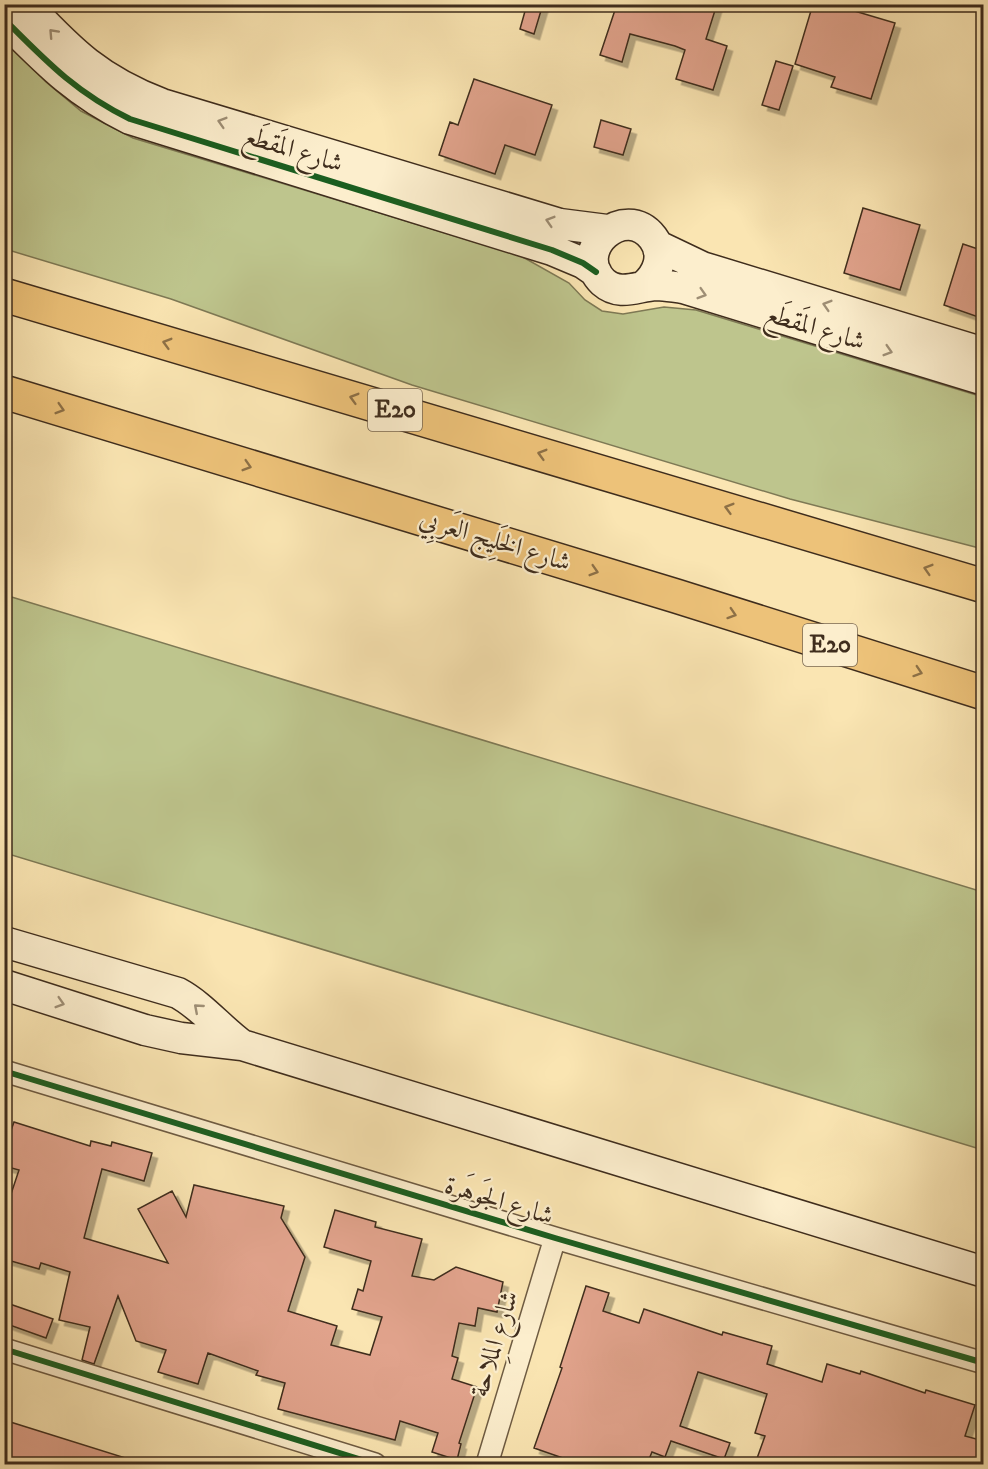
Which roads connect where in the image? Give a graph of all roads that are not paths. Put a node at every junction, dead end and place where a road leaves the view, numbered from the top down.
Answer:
1 (26, 4) edge
2 (4, 19) edge
3 (607, 230) junction
4 (658, 246) junction
5 (596, 272) junction
6 (644, 286) junction
7 (4, 296) edge
8 (984, 353) edge
9 (984, 380) edge
10 (4, 392) edge
11 (984, 586) edge
12 (984, 693) edge
13 (4, 942) edge
14 (154, 985) junction
15 (4, 986) edge
16 (130, 1024) junction
17 (242, 1046) junction
18 (4, 1071) edge
19 (555, 1238) junction
20 (984, 1272) edge
21 (4, 1349) edge
22 (984, 1363) edge
23 (375, 1464) edge
24 (487, 1464) edge

3 -> 1 street, شارع المَقطَع
2 - 5 street, شارع المَقطَع
3 - 4 street
3 - 5 street
4 - 6 street
8 -> 4 street, شارع المَقطَع
5 - 6 street
6 -> 9 street, شارع المَقطَع
11 -> 7 highway, E20
10 -> 12 highway, شارع الخَلِيج العَربِي / E20
13 - 14 street
14 - 16 street
17 -> 14 street
15 -> 16 street
16 - 17 street
17 - 20 street
18 - 19 street, شارع الجَوهَرة
19 - 22 street, شارع الجَوهَرة
19 - 24 street, شارع المِلاحة
21 - 23 street

